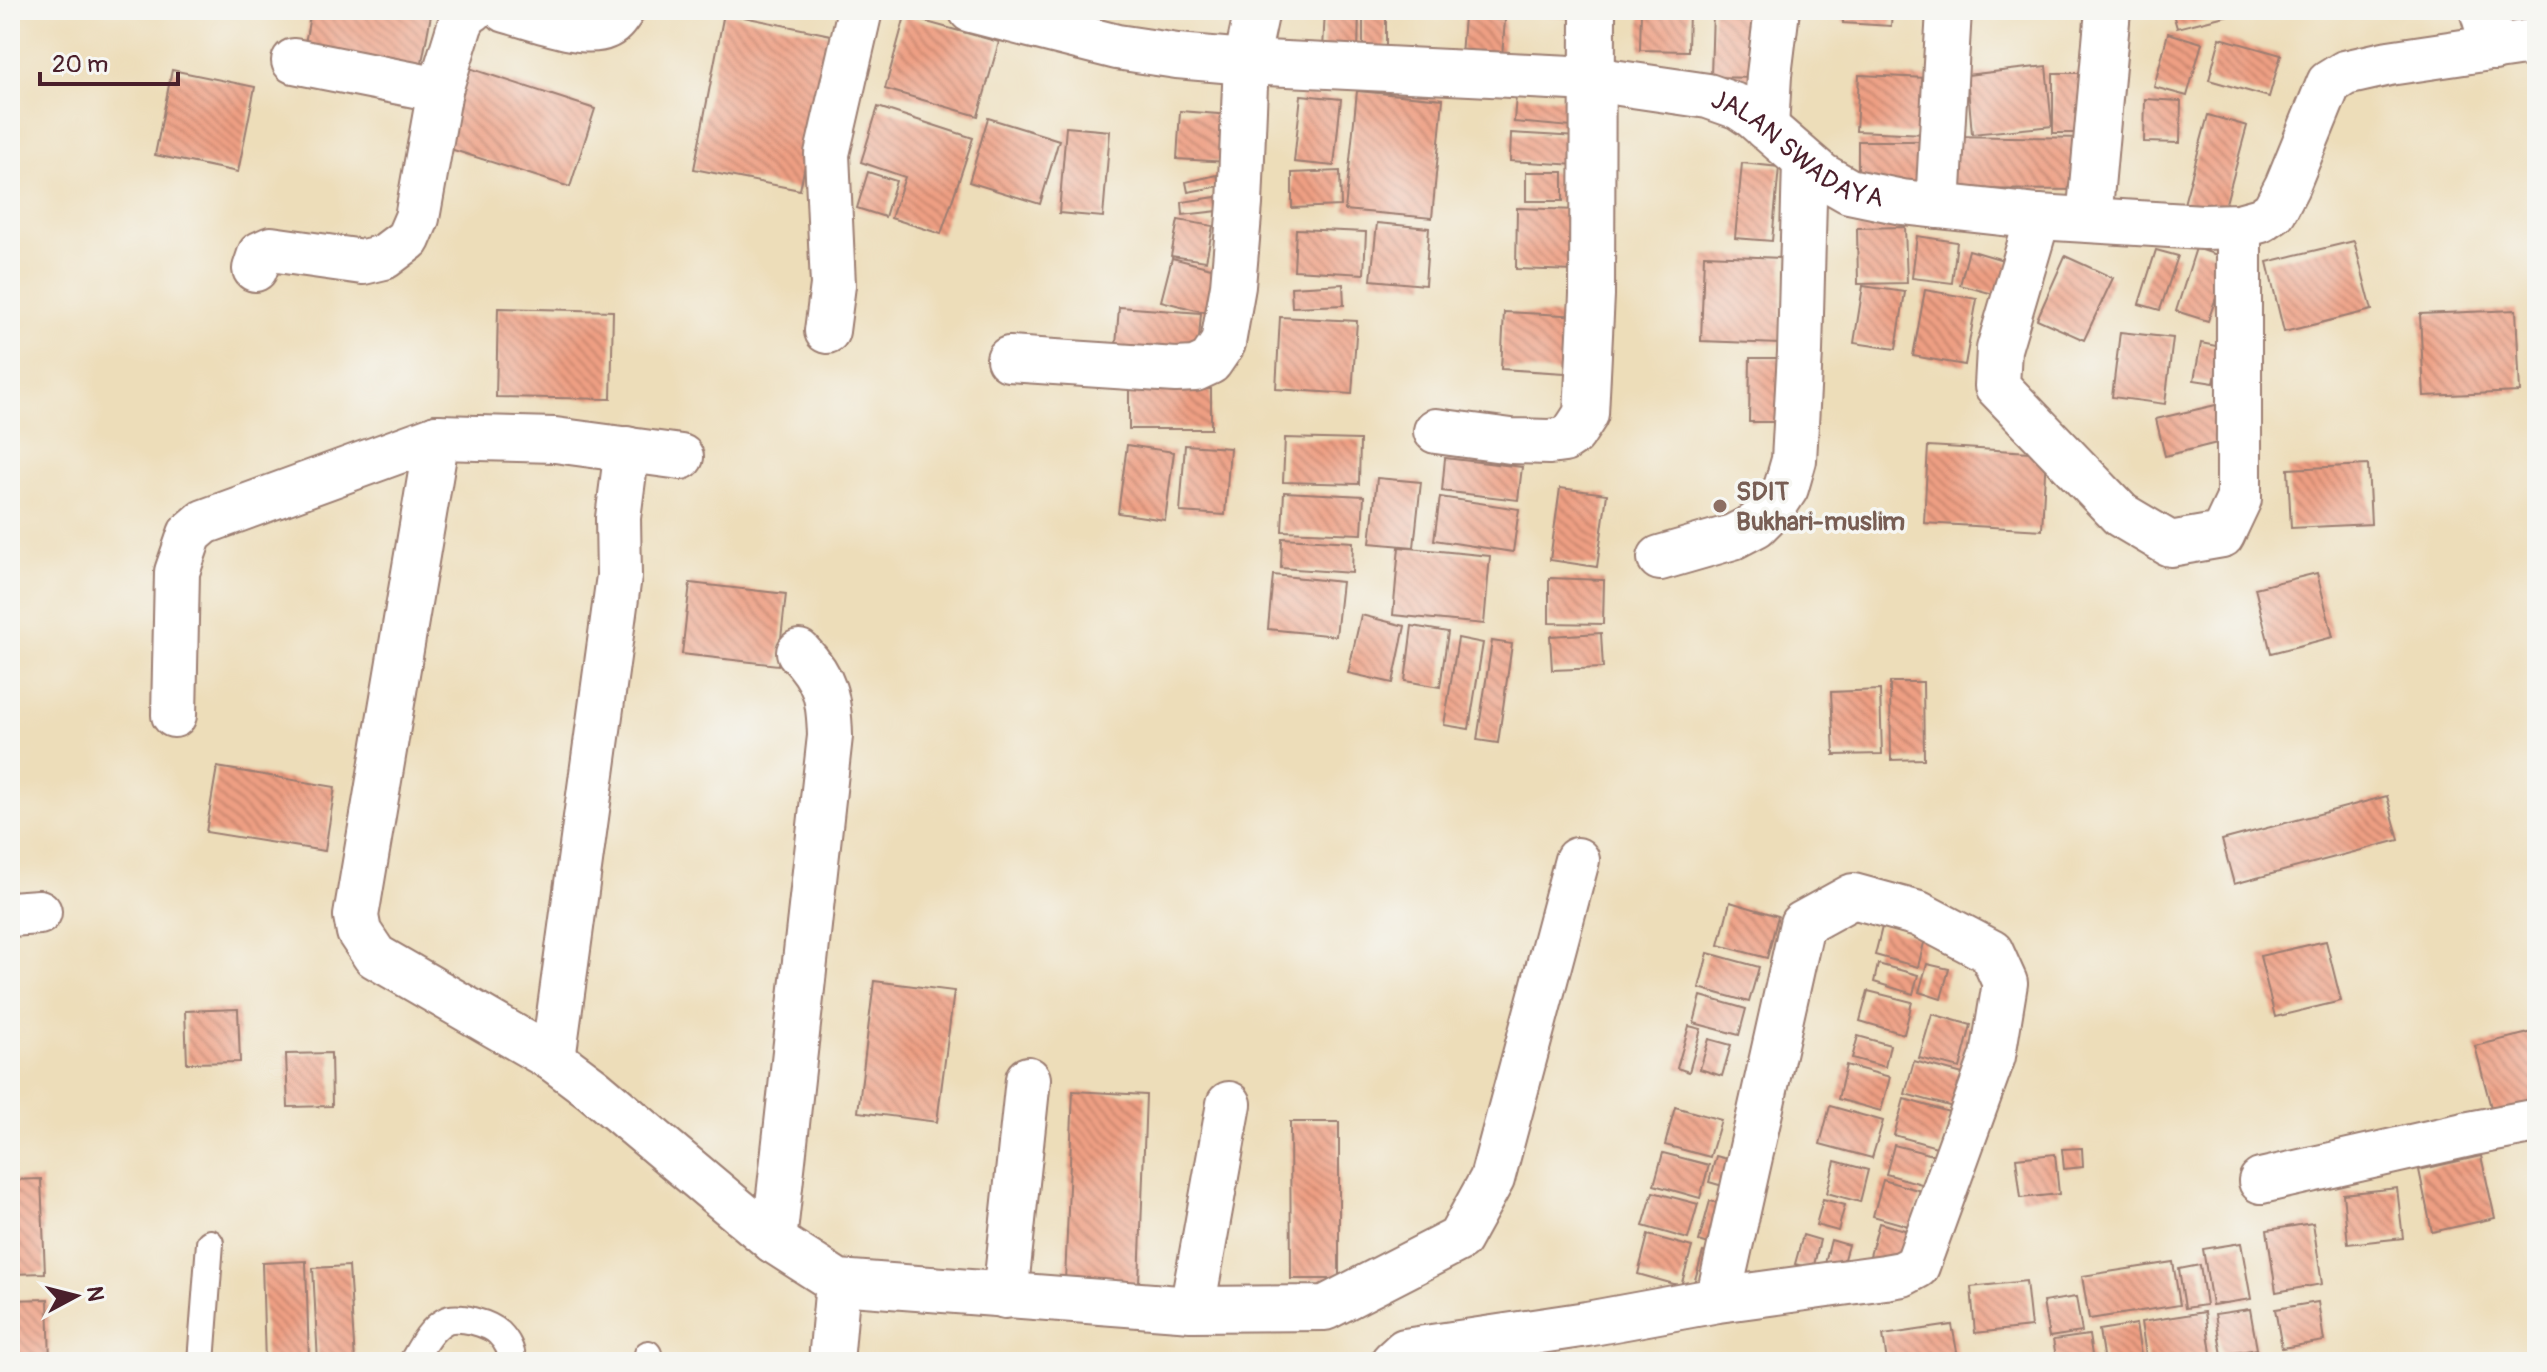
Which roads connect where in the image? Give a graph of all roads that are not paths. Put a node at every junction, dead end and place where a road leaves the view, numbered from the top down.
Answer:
1 (472, 10) edge
2 (506, 10) edge
3 (622, 10) edge
4 (860, 10) edge
5 (971, 10) edge
6 (1257, 10) edge
7 (1593, 10) edge
8 (1777, 10) edge
9 (1949, 10) edge
10 (2108, 10) edge
11 (1118, 28) edge
12 (2488, 29) edge
13 (2537, 41) edge
14 (294, 61) dead end
15 (1246, 62) junction
16 (1592, 79) junction
17 (440, 90) junction
18 (1766, 128) junction
19 (1805, 162) junction
20 (1938, 206) junction
21 (2038, 217) junction
22 (2089, 220) junction
23 (2239, 226) junction
24 (255, 269) dead end
25 (827, 331) dead end
26 (1009, 359) dead end
27 (1436, 431) dead end
28 (437, 437) junction
29 (627, 449) junction
30 (681, 457) dead end
31 (1660, 558) dead end
32 (799, 652) dead end
33 (174, 715) dead end
34 (1577, 860) dead end
35 (553, 1059) junction
36 (1028, 1079) dead end
37 (1229, 1104) dead end
38 (2537, 1121) edge
39 (2261, 1181) dead end
40 (774, 1241) junction
41 (210, 1243) dead end
42 (838, 1282) junction
43 (1005, 1296) junction
44 (1718, 1300) junction
45 (1192, 1309) junction
46 (413, 1361) edge
47 (201, 1362) edge
48 (513, 1362) edge
49 (831, 1362) edge
50 (1393, 1362) edge

1 - 17 street
2 - 3 street
4 - 25 street
5 - 11 street, JALAN SWADAYA
6 - 15 street
7 - 16 street
8 - 18 street
9 - 20 street
10 - 22 street
11 - 15 street, JALAN SWADAYA
12 - 13 street, JALAN SWADAYA
12 - 23 street, JALAN SWADAYA
14 - 17 street
15 - 16 street, JALAN SWADAYA
15 - 26 street
16 - 18 street, JALAN SWADAYA
16 - 27 street
17 - 24 street
18 - 19 street, JALAN SWADAYA
19 - 20 street, JALAN SWADAYA
19 - 31 street
20 - 21 street, JALAN SWADAYA
21 - 22 street, JALAN SWADAYA
21 - 23 street
22 - 23 street, JALAN SWADAYA
28 - 29 street
28 - 33 street
28 - 35 street
29 - 30 street
29 - 35 street
32 - 40 street
34 - 45 street
35 - 40 street
36 - 43 street
37 - 45 street
38 - 39 street
40 - 42 street
41 - 47 lane
42 - 43 street
42 - 49 street
43 - 45 street
44 - 44 street
44 - 50 street
46 - 48 lane

